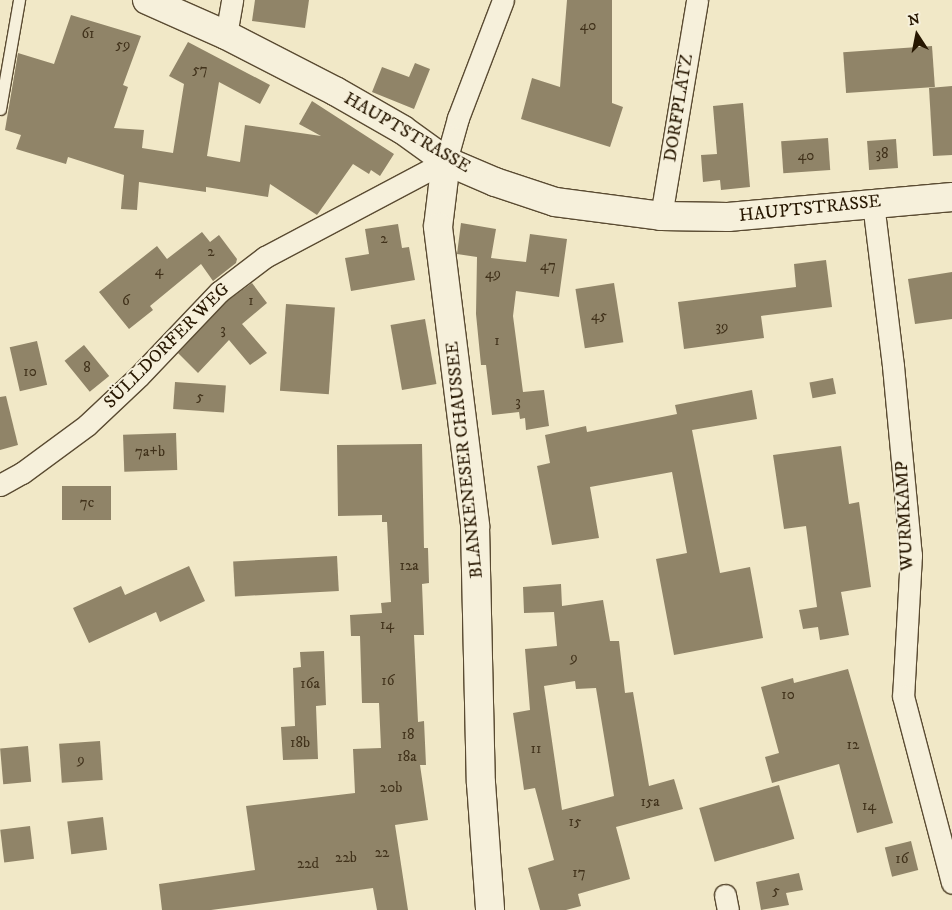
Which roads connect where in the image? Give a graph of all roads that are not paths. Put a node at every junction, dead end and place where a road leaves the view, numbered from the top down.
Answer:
1 (18, 0) edge
2 (147, 0) edge
3 (232, 0) edge
4 (503, 0) edge
5 (697, 0) edge
6 (226, 35) junction
7 (0, 109) edge
8 (446, 160) junction
9 (952, 197) edge
10 (873, 203) junction
11 (661, 216) junction
12 (0, 485) edge
13 (952, 884) edge
14 (490, 910) edge

1 - 7 lane
2 - 6 main road, HAUPTSTRASSE
3 - 6 street
4 - 8 street
5 - 11 street, DORFPLATZ
6 - 8 main road, HAUPTSTRASSE
8 - 11 main road, HAUPTSTRASSE
8 - 12 street, SÜLLDORFER WEG
8 - 14 main road, BLANKENESER CHAUSSEE
9 - 10 main road, HAUPTSTRASSE
10 - 11 main road, HAUPTSTRASSE
10 - 13 street, WURMKAMP

